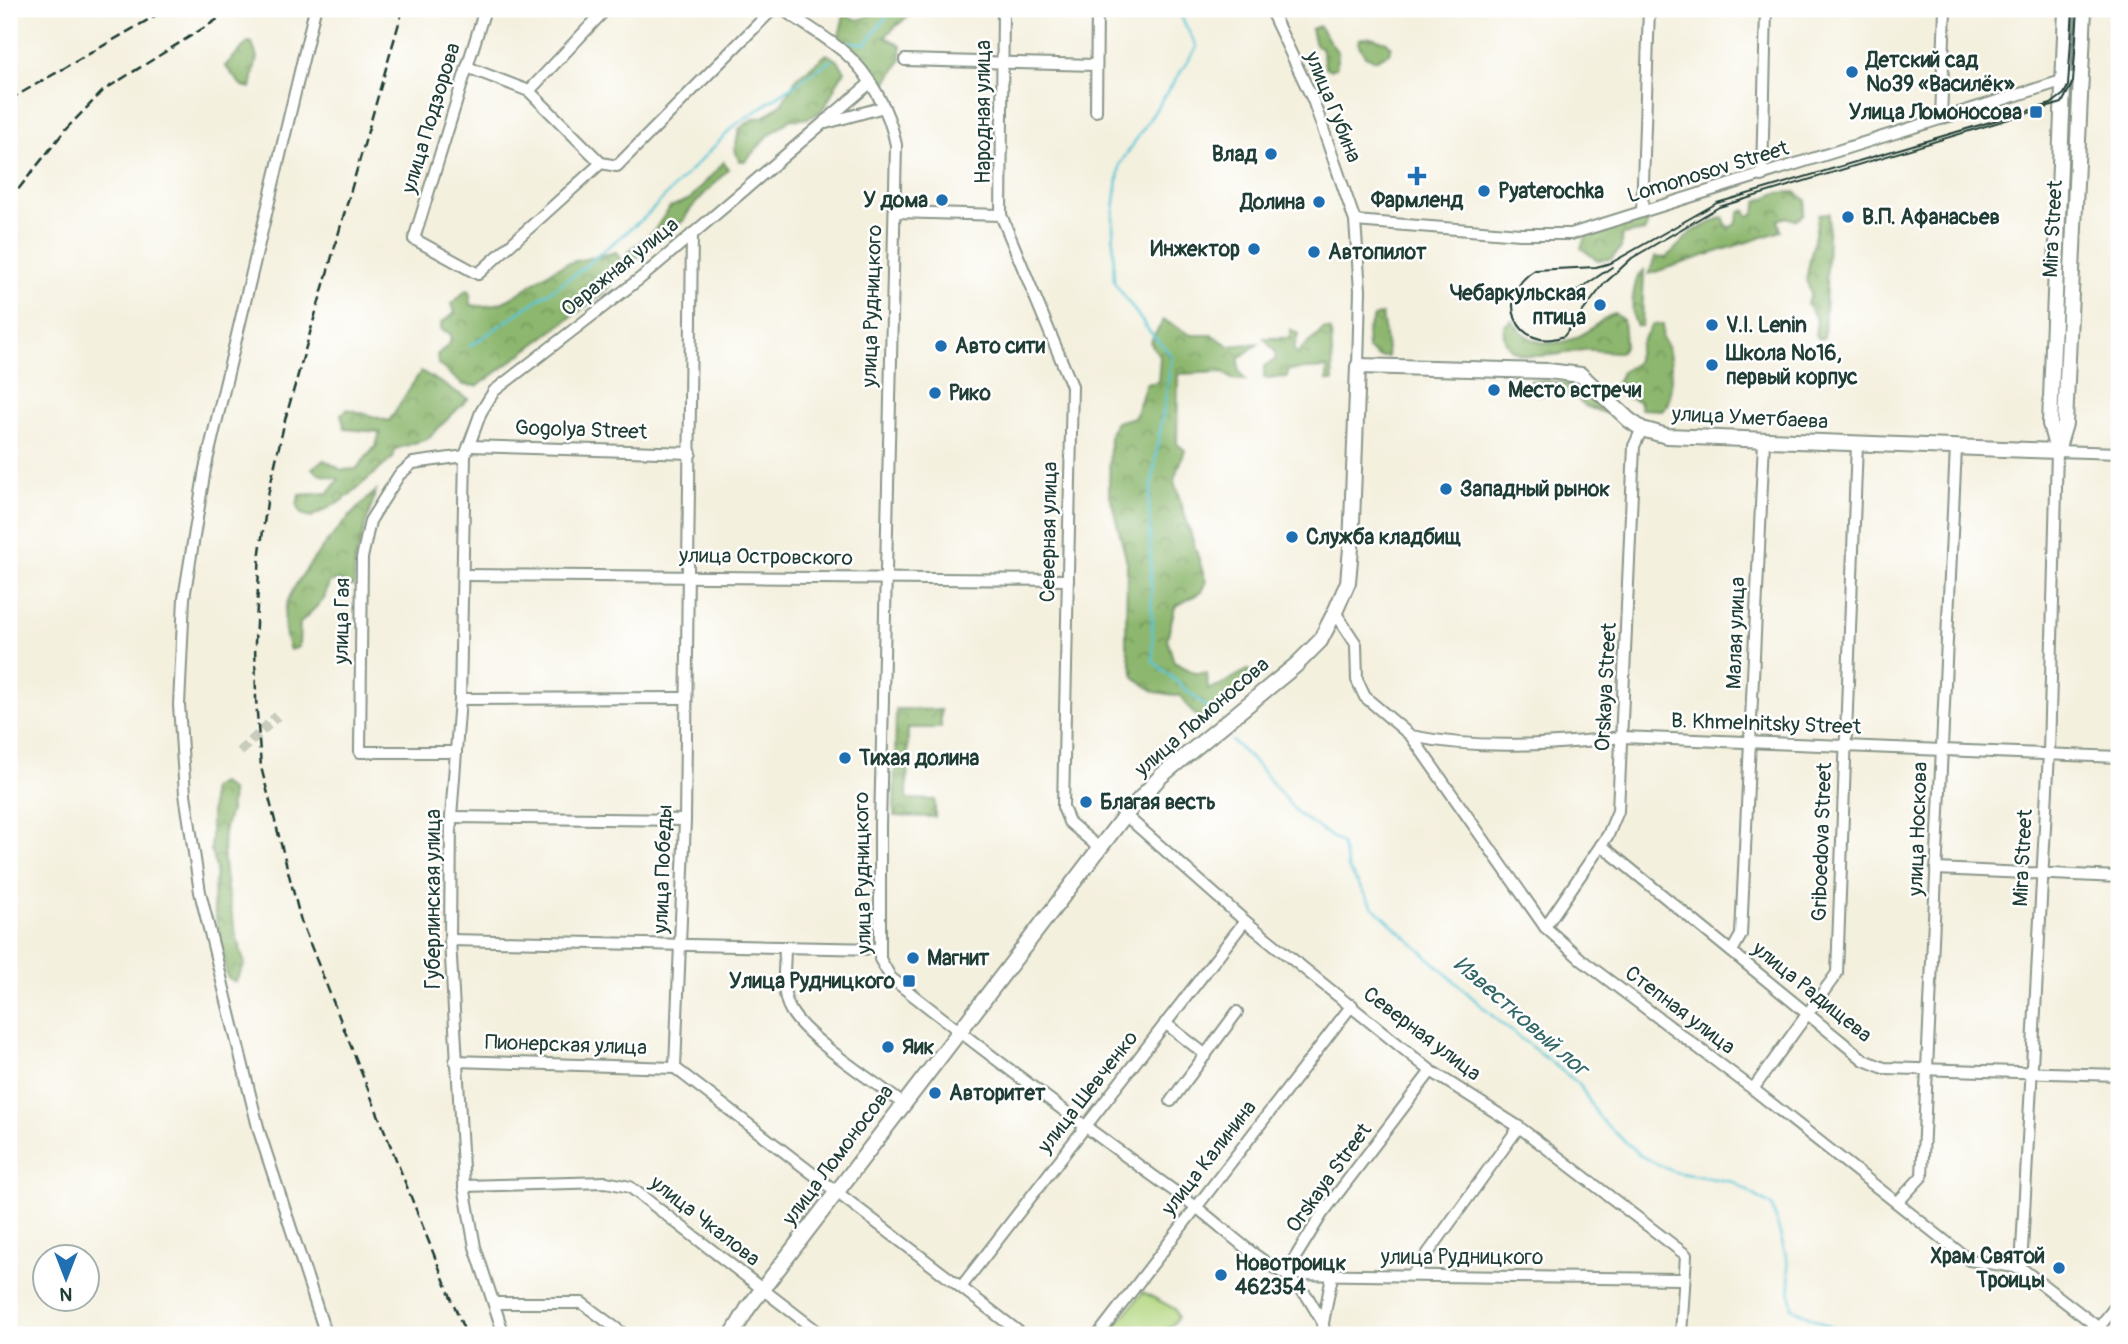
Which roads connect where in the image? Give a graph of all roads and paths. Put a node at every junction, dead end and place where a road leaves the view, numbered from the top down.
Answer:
1 (315, 9) edge
2 (485, 9) edge
3 (606, 9) edge
4 (773, 9) edge
5 (782, 9) edge
6 (1003, 9) edge
7 (1097, 9) edge
8 (1270, 9) edge
9 (1649, 9) edge
10 (1766, 9) edge
11 (1945, 9) edge
12 (2066, 9) edge
13 (2084, 9) edge
14 (905, 60) dead end
15 (1002, 62) junction
16 (1096, 65) junction
17 (467, 67) junction
18 (2081, 75) junction
19 (2063, 81) junction
20 (869, 84) junction
21 (529, 91) junction
22 (884, 107) junction
23 (1096, 111) dead end
24 (1941, 119) junction
25 (823, 124) junction
26 (601, 163) junction
27 (1762, 176) junction
28 (895, 212) junction
29 (1642, 212) junction
30 (1001, 215) junction
31 (1355, 221) junction
32 (692, 234) junction
33 (2056, 244) junction
34 (2073, 244) junction
35 (2053, 338) junction
36 (2069, 339) junction
37 (1358, 366) junction
38 (1642, 429) junction
39 (1764, 441) junction
40 (1857, 444) junction
41 (1956, 447) junction
42 (467, 451) junction
43 (2057, 451) junction
44 (691, 453) junction
45 (2119, 453) edge
46 (463, 575) junction
47 (688, 575) junction
48 (885, 579) junction
49 (1068, 580) junction
50 (1335, 612) junction
51 (684, 698) junction
52 (460, 699) junction
53 (1411, 736) junction
54 (1622, 737) junction
55 (1751, 744) junction
56 (1845, 746) junction
57 (1940, 750) junction
58 (456, 752) junction
59 (2049, 754) junction
60 (2119, 757) edge
61 (1125, 815) junction
62 (451, 817) junction
63 (685, 820) junction
64 (1601, 845) junction
65 (1099, 848) junction
66 (1936, 869) junction
67 (2043, 875) junction
68 (2119, 877) edge
69 (1245, 920) junction
70 (1545, 927) junction
71 (450, 940) junction
72 (680, 945) junction
73 (785, 947) junction
74 (879, 948) junction
75 (1731, 951) junction
76 (1352, 1005) junction
77 (1237, 1012) dead end
78 (1809, 1016) junction
79 (1166, 1023) junction
80 (959, 1031) junction
81 (1206, 1055) junction
82 (455, 1061) junction
83 (675, 1068) junction
84 (1927, 1070) junction
85 (1431, 1071) junction
86 (2032, 1071) junction
87 (2119, 1074) edge
88 (1754, 1089) junction
89 (1171, 1101) dead end
90 (903, 1104) junction
91 (1085, 1127) junction
92 (1519, 1127) junction
93 (464, 1186) junction
94 (837, 1190) junction
95 (1898, 1202) junction
96 (1196, 1207) junction
97 (2021, 1268) junction
98 (1286, 1274) junction
99 (1413, 1274) junction
100 (1332, 1276) junction
101 (1682, 1279) junction
102 (961, 1287) junction
103 (762, 1291) junction
104 (2119, 1302) edge
105 (494, 1303) junction
106 (1323, 1323) junction
107 (2100, 1333) edge
108 (326, 1335) edge
109 (504, 1335) edge
110 (625, 1335) edge
111 (732, 1335) edge
112 (822, 1335) edge
113 (1023, 1335) edge
114 (1098, 1335) edge
115 (1324, 1335) edge
116 (1681, 1335) edge

1 - 108 street
2 - 17 street, улица Подзорова
3 - 21 street
4 - 26 street
5 - 20 street, улица Рудницкого
6 - 15 street, Народная улица
7 - 16 street
8 - 31 street, улица Губина
9 - 29 street
10 - 27 street
11 - 24 street
12 - 19 main road, Mira Street
13 - 18 main road, Mira Street
14 - 15 street
15 - 16 street
15 - 30 street, Народная улица
16 - 23 street
17 - 21 street
17 - 26 street, улица Подзорова
18 - 19 street
18 - 34 main road, Mira Street
19 - 24 street, Lomonosov Street
19 - 33 main road, Mira Street
20 - 22 street, улица Рудницкого
20 - 25 street, Овражная улица
21 - 26 street
22 - 25 street, Овражная улица
22 - 28 street, улица Рудницкого
24 - 27 street, Lomonosov Street
25 - 32 street, Овражная улица
27 - 29 street, Lomonosov Street
28 - 30 street
28 - 48 street, улица Рудницкого
29 - 31 street, Lomonosov Street
30 - 49 street, Северная улица
31 - 37 street, улица Ломоносова
32 - 42 street, Овражная улица
32 - 44 street, улица Победы
33 - 34 street
33 - 35 main road, Mira Street
34 - 36 main road, Mira Street
35 - 36 street
35 - 43 main road, Mira Street
36 - 43 main road, Mira Street
37 - 38 main road, улица Уметбаева
37 - 50 main road, улица Ломоносова
38 - 39 main road, улица Уметбаева
38 - 54 street, Orskaya Street
39 - 40 main road, улица Уметбаева
39 - 55 street, Малая улица
40 - 41 main road, улица Уметбаева
40 - 56 street, Griboedova Street
41 - 43 main road, улица Уметбаева
41 - 57 street, улица Носкова
42 - 44 street, Gogolya Street
42 - 46 street, Губерлинская улица
42 - 58 street, улица Гая
43 - 45 street, улица Уметбаева
43 - 59 street, Mira Street
44 - 47 street, улица Победы
46 - 47 street, улица Островского
46 - 52 street, Губерлинская улица
47 - 48 street, улица Островского
47 - 51 street, улица Победы
48 - 49 street, улица Островского
48 - 74 street, улица Рудницкого
49 - 65 street, Северная улица
50 - 53 street, Степная улица
50 - 61 main road, улица Ломоносова
51 - 52 street
51 - 63 street, улица Победы
52 - 58 street, Губерлинская улица
53 - 54 street, B. Khmelnitsky Street
53 - 70 street, Степная улица
54 - 55 street, B. Khmelnitsky Street
54 - 64 street, Orskaya Street
55 - 56 street, B. Khmelnitsky Street
55 - 75 street, Малая улица
56 - 57 street, B. Khmelnitsky Street
56 - 78 street, Griboedova Street
57 - 59 street, B. Khmelnitsky Street
57 - 66 street, улица Носкова
58 - 62 street, Губерлинская улица
59 - 60 street, B. Khmelnitsky Street
59 - 67 street, Mira Street
61 - 65 main road, улица Ломоносова
61 - 69 street, Северная улица
62 - 63 street
62 - 71 street, Губерлинская улица
63 - 72 street, улица Победы
64 - 70 street, Orskaya Street
64 - 75 street, улица Радищева
65 - 80 main road, улица Ломоносова
66 - 67 street
66 - 84 street, улица Носкова
67 - 68 street
67 - 86 street, Mira Street
69 - 76 street, Северная улица
69 - 79 street, улица Шевченко
70 - 88 street, Степная улица
71 - 72 street
71 - 82 street, Губерлинская улица
72 - 73 street
72 - 83 street, улица Победы
73 - 74 street
73 - 90 street
74 - 80 street, улица Рудницкого
75 - 78 street, улица Радищева
76 - 85 street, Северная улица
76 - 96 street, улица Калинина
77 - 81 street
78 - 84 street, улица Радищева
78 - 88 street, Griboedova Street
79 - 81 street
79 - 91 street, улица Шевченко
80 - 90 main road, улица Ломоносова
80 - 91 street, улица Рудницкого
81 - 89 street
82 - 83 street, Пионерская улица
82 - 93 street, Губерлинская улица
83 - 94 street
84 - 86 street, улица Радищева
84 - 95 street, улица Носкова
85 - 92 street, Северная улица
85 - 98 street, Orskaya Street
86 - 87 street, улица Радищева
86 - 97 street, Mira Street
88 - 95 street, Степная улица
90 - 94 main road, улица Ломоносова
91 - 96 street, улица Рудницкого
91 - 102 street, улица Шевченко
92 - 99 street
92 - 101 street, Северная улица
93 - 103 street, улица Чкалова
93 - 105 street, Губерлинская улица
94 - 102 street
94 - 103 main road, улица Ломоносова
95 - 97 street, Степная улица
96 - 98 street, улица Рудницкого
96 - 114 street, улица Калинина
97 - 107 street, Степная улица
98 - 100 street, улица Рудницкого
98 - 106 street
99 - 100 street, улица Рудницкого
99 - 101 street, улица Рудницкого
100 - 106 street
101 - 116 street
102 - 113 street
103 - 111 main road, улица Ломоносова
103 - 112 street, улица Чкалова
104 - 107 street
105 - 109 street, Губерлинская улица
105 - 110 street
106 - 115 street

